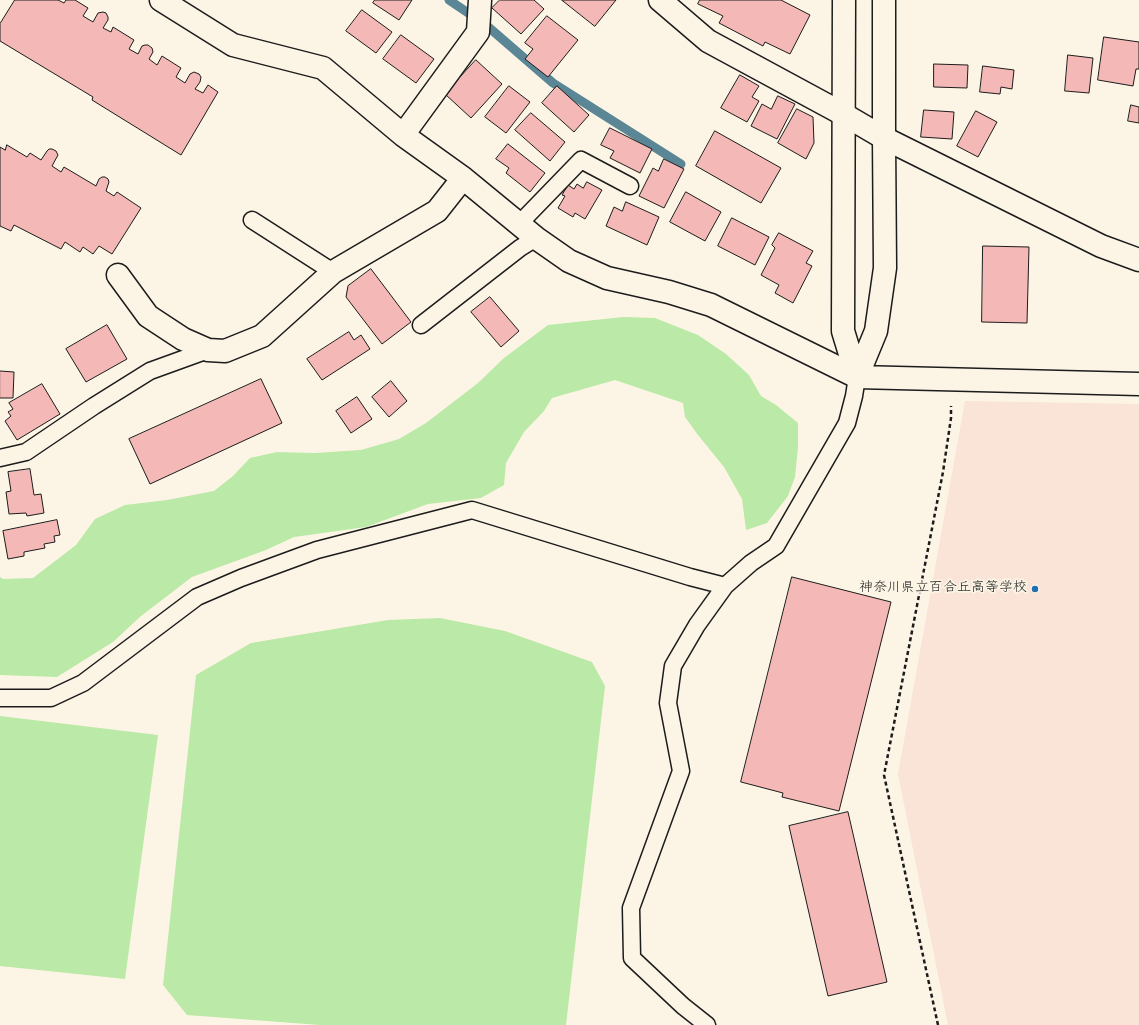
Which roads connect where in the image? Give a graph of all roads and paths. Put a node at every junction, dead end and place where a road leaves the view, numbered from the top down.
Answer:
1 (161, 0) edge
2 (480, 0) edge
3 (660, 0) edge
4 (844, 0) edge
5 (884, 0) edge
6 (843, 114) junction
7 (403, 135) junction
8 (884, 138) junction
9 (463, 178) junction
10 (630, 186) dead end
11 (252, 220) dead end
12 (519, 224) junction
13 (536, 238) junction
14 (1139, 260) edge
15 (333, 272) junction
16 (118, 275) dead end
17 (421, 325) dead end
18 (208, 350) junction
19 (857, 377) junction
20 (1139, 384) edge
21 (951, 418) dead end
22 (0, 458) edge
23 (726, 586) junction
24 (0, 698) edge
25 (707, 1025) edge
26 (938, 1025) edge

1 - 7 street
2 - 7 street
3 - 6 street
4 - 6 street
5 - 8 street
6 - 8 street
6 - 19 street
7 - 9 street
8 - 14 street
8 - 19 street
9 - 12 street
9 - 15 street
10 - 12 lane
11 - 15 lane
12 - 13 street
13 - 17 lane
13 - 19 street
15 - 18 street
16 - 18 street
18 - 22 lane
19 - 20 street
19 - 23 lane
21 - 26 path
23 - 24 lane
23 - 25 lane

